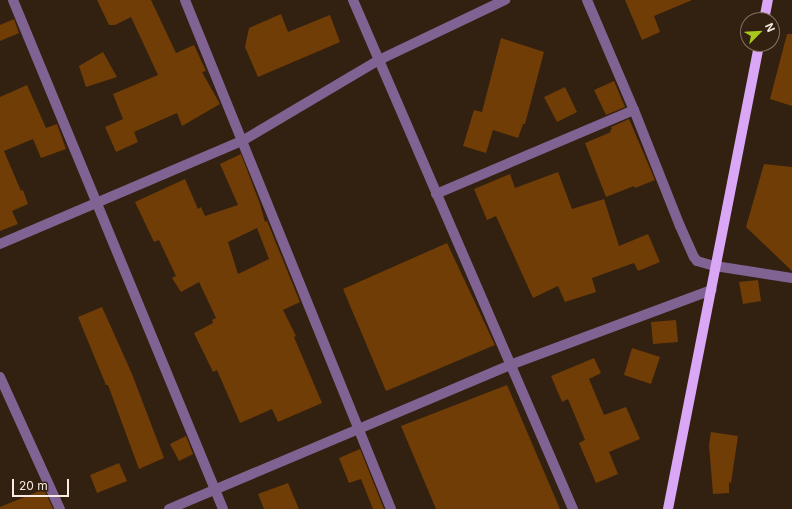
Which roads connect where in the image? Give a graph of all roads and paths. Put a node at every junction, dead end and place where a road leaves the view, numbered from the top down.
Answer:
1 (13, 0) edge
2 (185, 0) edge
3 (353, 0) edge
4 (505, 0) edge
5 (587, 0) edge
6 (768, 0) edge
7 (766, 12) edge
8 (757, 52) edge
9 (379, 60) junction
10 (634, 110) junction
11 (242, 141) junction
12 (436, 194) junction
13 (97, 204) junction
14 (0, 244) edge
15 (715, 266) junction
16 (792, 278) edge
17 (712, 290) junction
18 (510, 365) junction
19 (0, 378) edge
20 (359, 429) junction
21 (215, 489) junction
22 (60, 509) edge
23 (169, 509) edge
24 (224, 509) edge
25 (392, 509) edge
26 (573, 509) edge
27 (668, 509) edge

1 - 13 street
2 - 11 street
3 - 9 street
4 - 9 street
5 - 10 street
6 - 7 main road
8 - 15 main road
9 - 11 street
9 - 12 street
10 - 12 street
10 - 15 street
11 - 13 street
11 - 20 street
12 - 18 street
13 - 14 street
13 - 21 street
15 - 16 street
15 - 17 main road
17 - 18 street
17 - 27 main road
18 - 20 street
18 - 26 street
19 - 22 street
20 - 21 street
20 - 25 street
21 - 23 street
21 - 24 street

